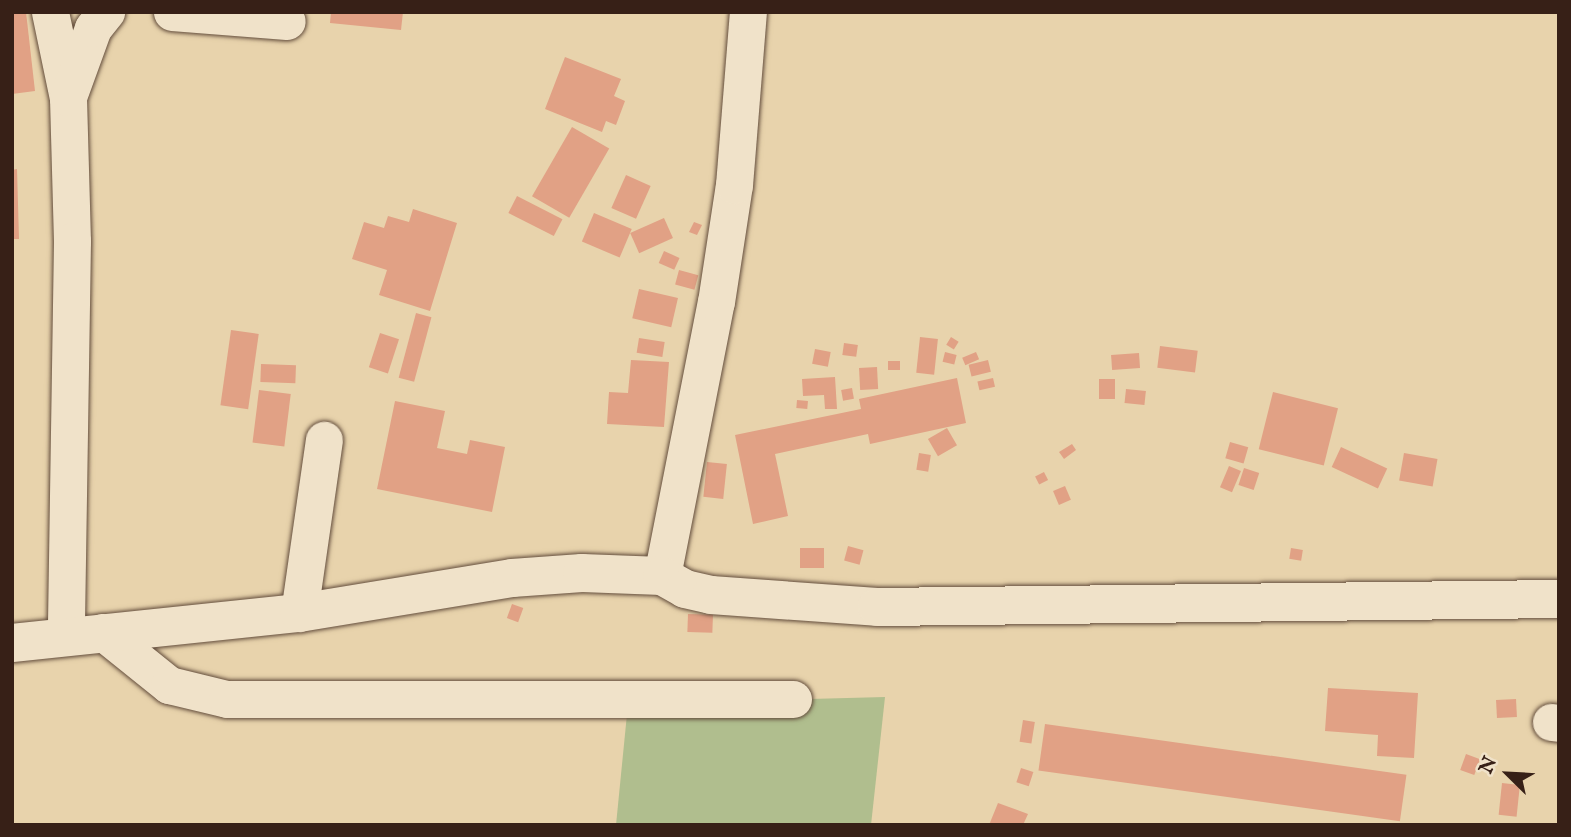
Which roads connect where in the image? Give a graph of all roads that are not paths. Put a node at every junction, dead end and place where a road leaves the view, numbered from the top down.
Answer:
1 (50, 12) edge
2 (106, 12) edge
3 (172, 12) edge
4 (748, 12) edge
5 (287, 21) dead end
6 (68, 98) junction
7 (324, 440) dead end
8 (662, 576) junction
9 (1559, 599) edge
10 (299, 613) junction
11 (85, 634) junction
12 (12, 643) edge
13 (793, 699) dead end

1 - 6 street
2 - 6 street
3 - 5 street
4 - 8 street
6 - 11 street
7 - 10 street
8 - 9 street
8 - 10 street
10 - 11 street
11 - 12 street
11 - 13 street

